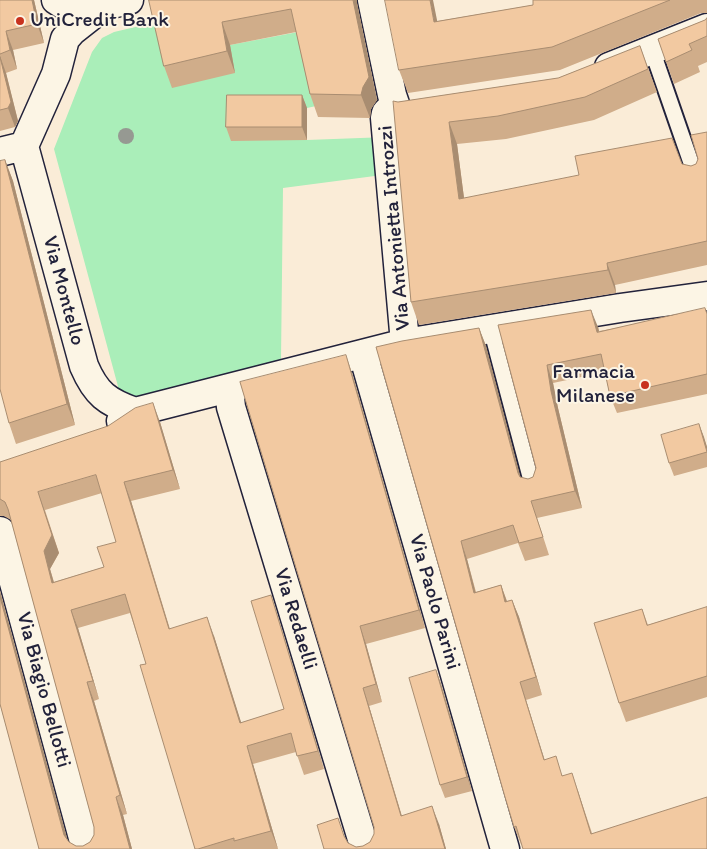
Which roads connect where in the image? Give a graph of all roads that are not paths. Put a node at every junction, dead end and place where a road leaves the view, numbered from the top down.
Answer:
1 (55, 0) edge
2 (372, 0) edge
3 (117, 2) edge
4 (707, 28) edge
5 (65, 38) junction
6 (652, 50) junction
7 (582, 78) edge
8 (395, 104) junction
9 (423, 106) edge
10 (12, 149) edge
11 (697, 180) edge
12 (707, 296) edge
13 (491, 329) junction
14 (405, 343) junction
15 (363, 354) junction
16 (229, 388) junction
17 (134, 412) junction
18 (105, 431) edge
19 (533, 488) edge
20 (0, 531) edge
21 (86, 849) edge
22 (365, 849) edge
23 (505, 849) edge

1 - 3 street
1 - 5 street
2 - 8 street, Via Antonietta Introzzi
3 - 5 street
4 - 6 street
5 - 10 street
6 - 7 street
6 - 11 lane
8 - 9 street
8 - 14 street, Via Antonietta Introzzi
10 - 17 street, Via Montello
12 - 13 street
13 - 14 street
13 - 19 lane
14 - 15 street
15 - 16 street
15 - 23 street, Via Paolo Parini
16 - 17 street
16 - 22 street, Via Redaelli
17 - 18 street
20 - 21 street, Via Biagio Bellotti

